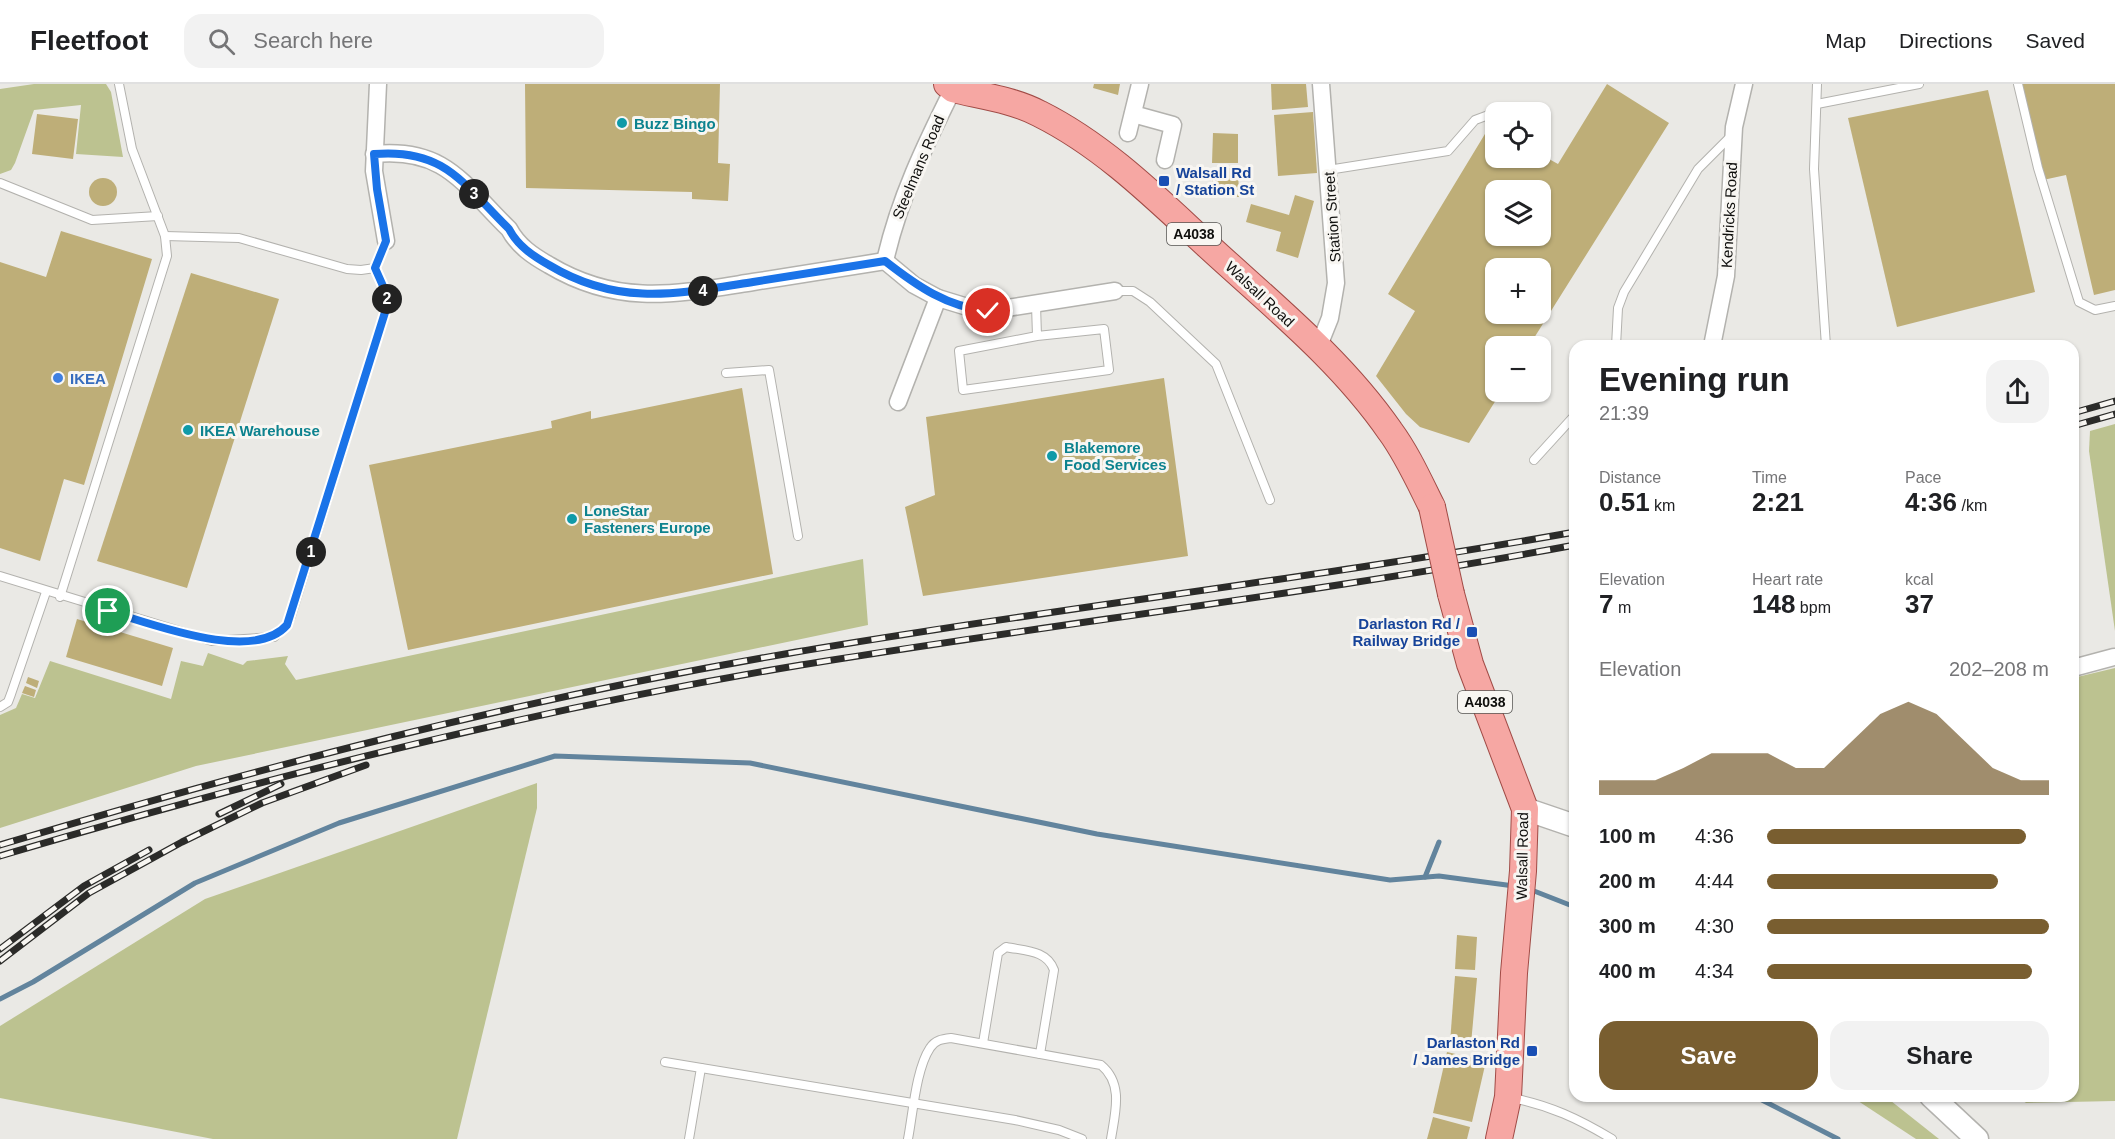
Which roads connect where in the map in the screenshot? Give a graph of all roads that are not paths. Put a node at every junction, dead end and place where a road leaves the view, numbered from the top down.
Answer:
1 (119, 84) edge
2 (378, 84) edge
3 (1140, 84) edge
4 (1321, 84) edge
5 (1744, 84) edge
6 (1818, 84) edge
7 (1918, 84) edge
8 (2018, 84) edge
9 (952, 86) edge
10 (1817, 104) junction
11 (1133, 114) junction
12 (1485, 116) edge
13 (1128, 133) dead end
14 (1734, 134) junction
15 (374, 154) junction
16 (1165, 160) dead end
17 (1328, 170) junction
18 (0, 183) edge
19 (158, 216) junction
20 (165, 236) junction
21 (386, 241) joint
22 (885, 261) junction
23 (375, 268) junction
24 (1116, 291) joint
25 (938, 298) junction
26 (1036, 305) junction
27 (2115, 306) edge
28 (1037, 336) junction
29 (1616, 340) edge
30 (1713, 340) edge
31 (1826, 340) edge
32 (1318, 348) junction
33 (726, 373) dead end
34 (898, 402) dead end
35 (1569, 422) edge
36 (1534, 460) dead end
37 (1270, 500) dead end
38 (798, 536) dead end
39 (0, 576) edge
40 (46, 592) junction
41 (60, 597) junction
42 (2114, 657) edge
43 (2079, 666) edge
44 (0, 707) edge
45 (1524, 809) junction
46 (1569, 824) edge
47 (983, 1043) junction
48 (1040, 1054) junction
49 (665, 1062) dead end
50 (701, 1068) junction
51 (1508, 1097) junction
52 (1937, 1102) edge
53 (914, 1104) junction
54 (1501, 1134) edge
55 (689, 1139) edge
56 (908, 1139) edge
57 (1082, 1139) edge
58 (1111, 1139) edge
59 (1612, 1139) edge
60 (1977, 1139) edge

1 - 19 lane
2 - 15 street
3 - 11 street
4 - 17 street, Station Street
5 - 14 street, Kendricks Road
6 - 10 lane
7 - 10 lane
8 - 27 lane
9 - 22 street, Steelmans Road
9 - 32 main road, Walsall Road / A4038
10 - 31 lane
11 - 13 street
11 - 16 street
12 - 17 lane
14 - 29 lane
14 - 30 street, Kendricks Road
15 - 21 street
15 - 22 street
17 - 32 street, Station Street
18 - 19 lane
19 - 20 lane
20 - 23 lane
20 - 41 lane
21 - 23 lane
22 - 25 street
23 - 41 lane
24 - 26 street
24 - 37 lane
25 - 26 street
25 - 34 street
26 - 28 lane
28 - 28 lane
32 - 45 main road, Walsall Road / A4038, bridge
33 - 38 lane
35 - 36 lane
39 - 40 lane
40 - 41 lane
40 - 44 lane
42 - 43 street
45 - 46 street
45 - 51 main road, Walsall Road / A4038
47 - 48 lane
47 - 48 lane
47 - 53 lane
48 - 58 lane
49 - 50 lane
50 - 53 lane
50 - 55 lane
51 - 54 main road, Walsall Road / A4038
51 - 59 lane
52 - 60 street
53 - 56 lane
53 - 57 lane

